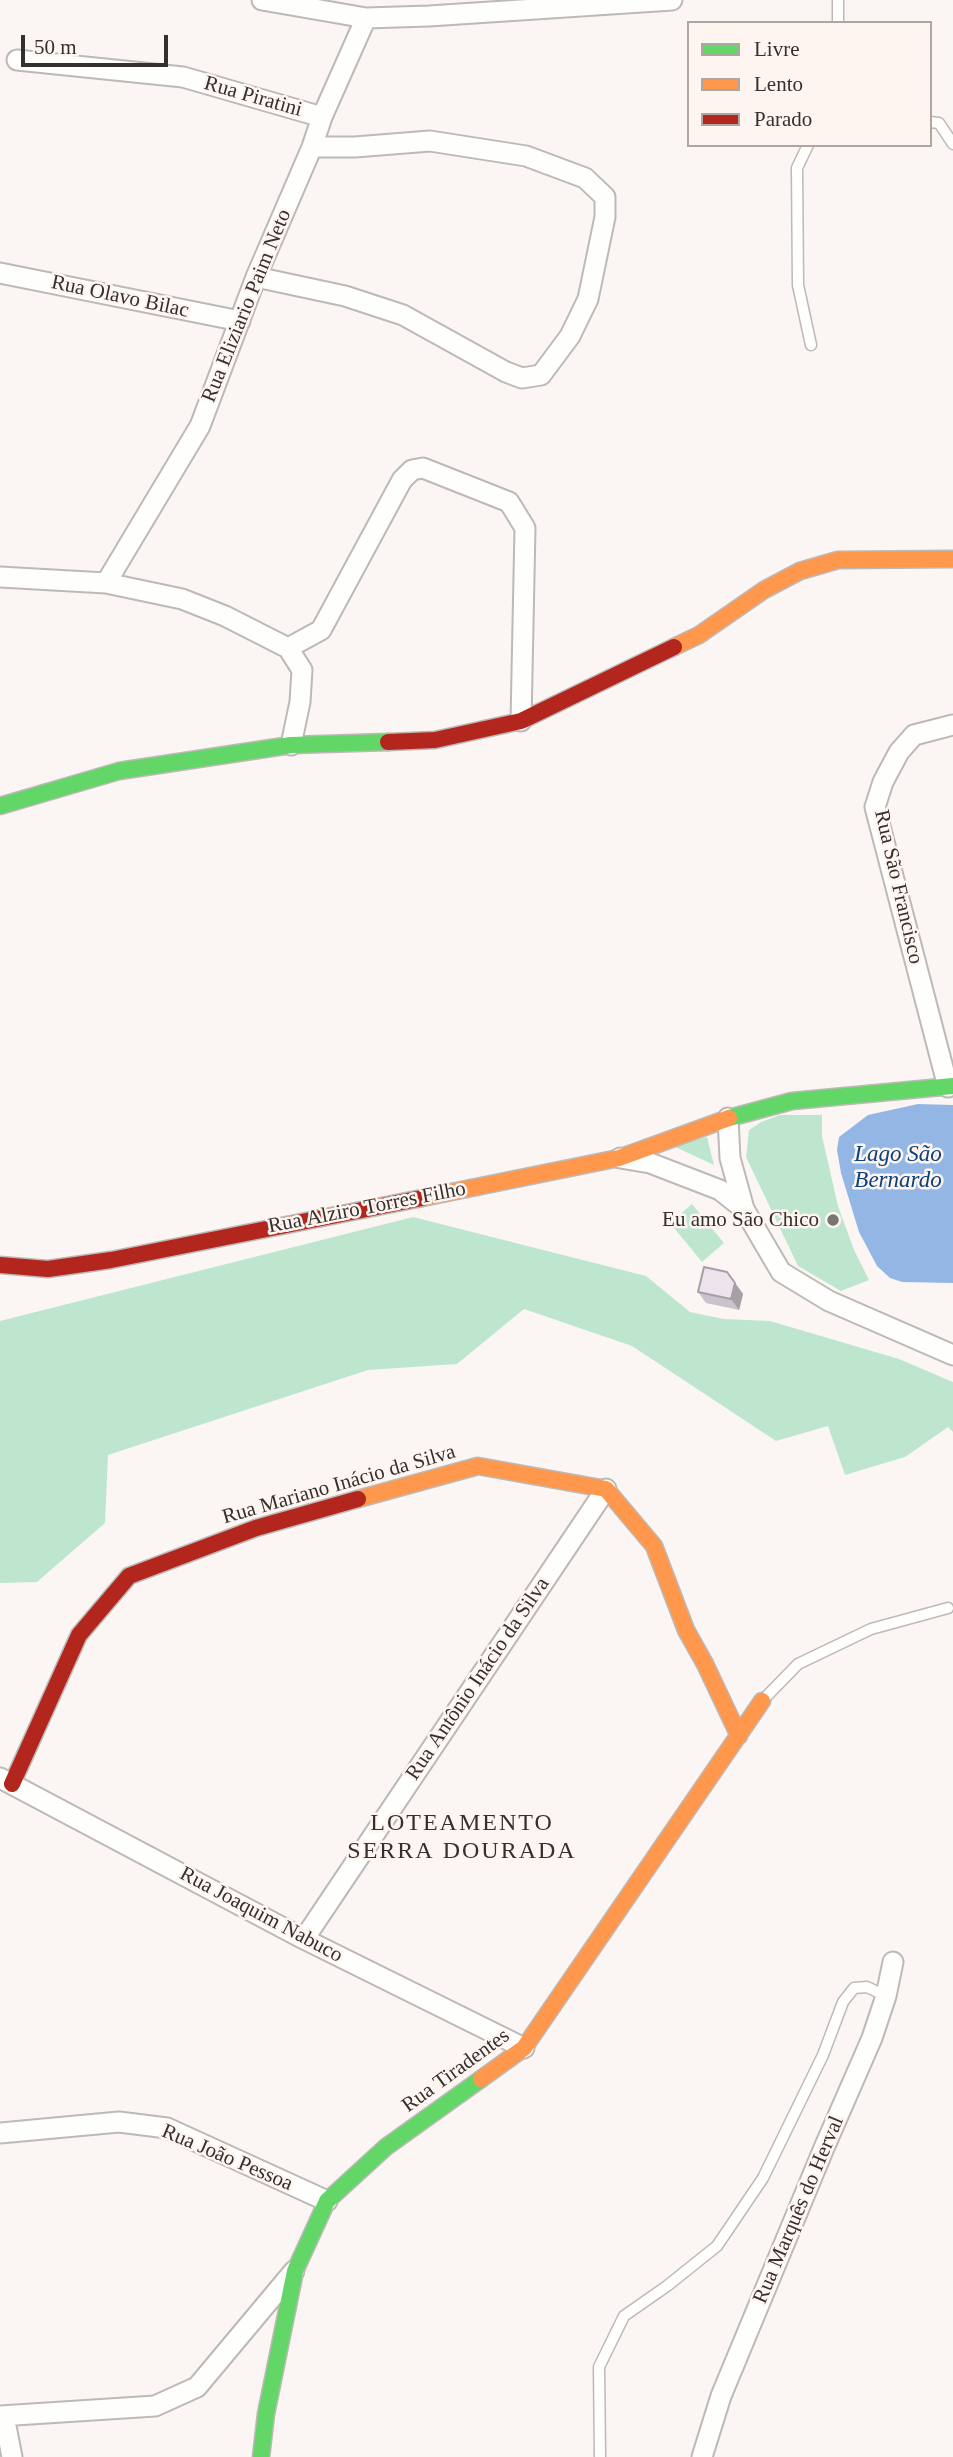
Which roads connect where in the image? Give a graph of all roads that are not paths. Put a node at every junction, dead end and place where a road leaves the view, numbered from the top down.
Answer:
1 (262, 0) edge
2 (672, 0) edge
3 (838, 0) edge
4 (323, 6) edge
5 (366, 18) junction
6 (838, 21) edge
7 (17, 60) dead end
8 (322, 117) junction
9 (932, 122) edge
10 (953, 144) edge
11 (807, 147) edge
12 (312, 148) junction
13 (0, 272) edge
14 (256, 277) junction
15 (240, 321) junction
16 (811, 345) dead end
17 (953, 559) edge
18 (0, 577) edge
19 (106, 583) junction
20 (288, 648) junction
21 (521, 721) junction
22 (953, 725) edge
23 (291, 745) junction
24 (0, 806) edge
25 (950, 1086) edge
26 (728, 1118) junction
27 (619, 1158) junction
28 (744, 1209) junction
29 (0, 1265) edge
30 (953, 1355) edge
31 (606, 1489) junction
32 (948, 1608) dead end
33 (762, 1701) joint
34 (738, 1736) junction
35 (6, 1781) edge
36 (304, 1939) junction
37 (892, 1962) dead end
38 (886, 1996) junction
39 (524, 2048) junction
40 (0, 2133) edge
41 (327, 2201) junction
42 (295, 2270) junction
43 (2, 2416) edge
44 (12, 2457) edge
45 (261, 2457) edge
46 (600, 2457) edge
47 (702, 2457) edge

1 - 4 street
2 - 5 street
3 - 6 lane
4 - 5 street
5 - 8 street, Rua Eliziario Paim Neto
7 - 8 street, Rua Piratini
8 - 12 street, Rua Eliziario Paim Neto
9 - 10 lane
11 - 16 lane
12 - 14 street, Rua Eliziario Paim Neto
12 - 14 street, Rua Piratini
13 - 15 street, Rua Olavo Bilac
14 - 15 street, Rua Eliziario Paim Neto
15 - 19 street, Rua Eliziario Paim Neto
17 - 21 street
18 - 19 street
19 - 20 street
20 - 21 street
20 - 23 street
21 - 23 street
22 - 25 street, Rua São Francisco
23 - 24 street
25 - 26 street, Rua Alziro Torres Filho
26 - 27 street, Rua Alziro Torres Filho
26 - 28 street
27 - 28 street
27 - 29 street, Rua Alziro Torres Filho
28 - 30 street
31 - 34 street
31 - 35 street, Rua Mariano Inácio da Silva
31 - 36 street, Rua Antônio Inácio da Silva
32 - 33 lane
33 - 34 street, Rua Tiradentes
34 - 39 street, Rua Tiradentes
35 - 36 street, Rua Joaquim Nabuco
36 - 39 street, Rua Joaquim Nabuco
37 - 38 street, Rua Marquês do Herval
38 - 46 lane
38 - 47 street, Rua Marquês do Herval
39 - 41 street, Rua Tiradentes
40 - 41 street, Rua João Pessoa
41 - 42 street, Rua Tiradentes
42 - 43 street
42 - 45 street, Rua Tiradentes
43 - 44 street

